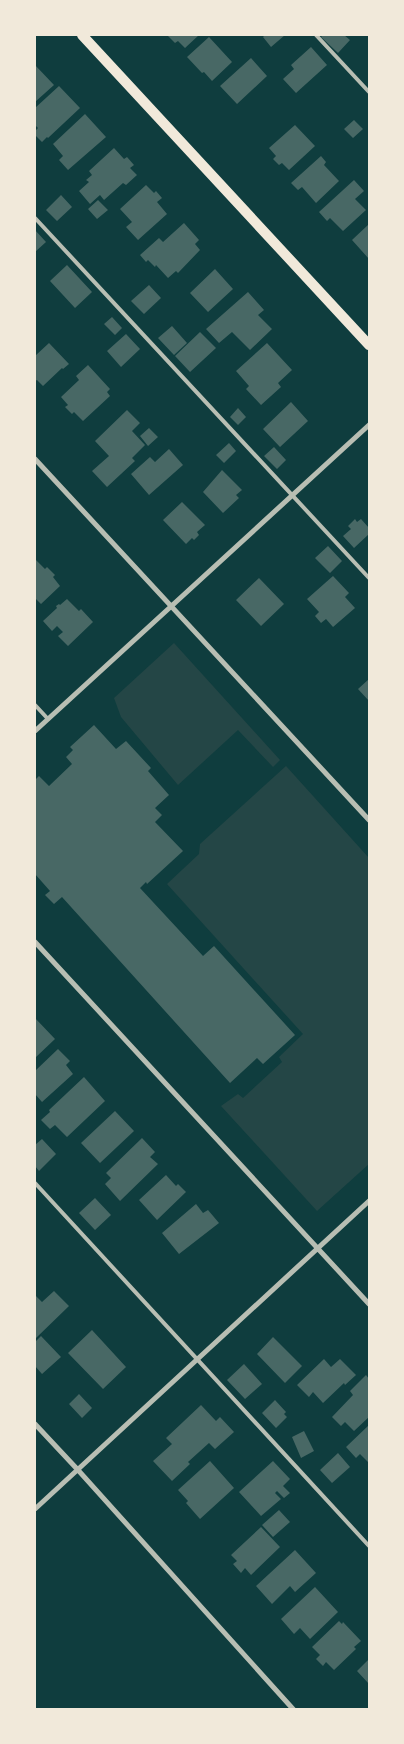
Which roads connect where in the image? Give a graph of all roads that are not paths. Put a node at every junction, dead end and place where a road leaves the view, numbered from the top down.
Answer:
1 (82, 35) edge
2 (316, 35) edge
3 (369, 92) edge
4 (35, 218) edge
5 (369, 345) edge
6 (369, 425) edge
7 (35, 459) edge
8 (293, 496) junction
9 (369, 578) edge
10 (171, 606) junction
11 (35, 705) edge
12 (48, 719) junction
13 (35, 731) edge
14 (369, 820) edge
15 (35, 942) edge
16 (35, 1183) edge
17 (369, 1201) edge
18 (319, 1248) junction
19 (369, 1304) edge
20 (197, 1359) junction
21 (35, 1424) edge
22 (78, 1470) junction
23 (35, 1509) edge
24 (369, 1546) edge
25 (293, 1709) edge

1 - 5 main road
2 - 3 lane
4 - 8 lane
6 - 8 street
7 - 10 street
8 - 9 lane
8 - 10 street
10 - 12 street
10 - 14 street
11 - 12 lane
12 - 13 street
15 - 18 street
16 - 20 lane
17 - 18 street
18 - 19 street
18 - 20 street
20 - 22 street
20 - 24 lane
21 - 22 street
22 - 23 street
22 - 25 street

